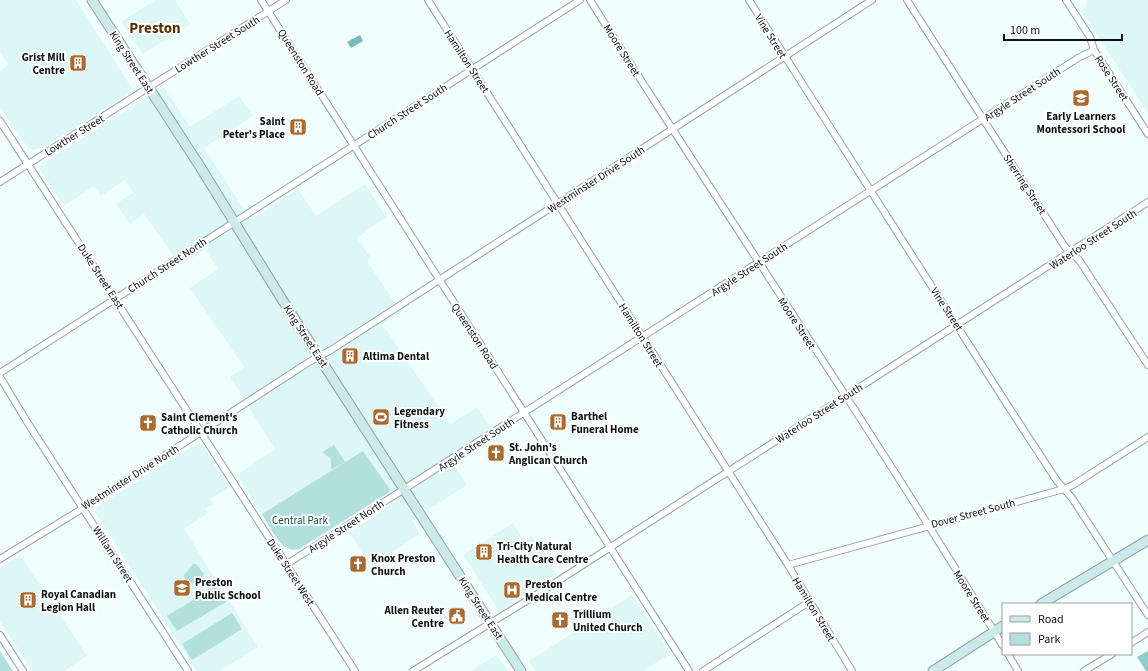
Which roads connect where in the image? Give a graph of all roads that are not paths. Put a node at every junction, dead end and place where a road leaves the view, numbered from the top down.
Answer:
1 (92, 0) edge
2 (261, 0) edge
3 (286, 0) edge
4 (428, 0) edge
5 (580, 0) edge
6 (590, 0) edge
7 (749, 0) edge
8 (872, 0) edge
9 (907, 0) edge
10 (1066, 0) edge
11 (268, 11) junction
12 (1094, 50) junction
13 (784, 58) junction
14 (472, 68) junction
15 (148, 87) junction
16 (983, 119) junction
17 (0, 121) edge
18 (672, 129) junction
19 (1148, 134) edge
20 (353, 145) junction
21 (28, 164) junction
22 (0, 182) edge
23 (871, 191) junction
24 (1148, 202) edge
25 (558, 204) junction
26 (234, 222) junction
27 (1072, 253) junction
28 (758, 262) junction
29 (438, 279) junction
30 (115, 299) junction
31 (957, 326) junction
32 (642, 338) junction
33 (320, 356) junction
34 (1148, 365) edge
35 (0, 373) edge
36 (0, 377) edge
37 (844, 396) junction
38 (524, 413) junction
39 (201, 432) junction
40 (1148, 437) edge
41 (728, 472) junction
42 (405, 489) junction
43 (1064, 489) junction
44 (83, 507) junction
45 (928, 526) junction
46 (1148, 540) edge
47 (610, 548) junction
48 (0, 558) edge
49 (1113, 561) junction
50 (287, 564) junction
51 (788, 565) junction
52 (809, 602) junction
53 (1043, 603) edge
54 (1148, 615) edge
55 (490, 623) junction
56 (1002, 627) edge
57 (994, 632) junction
58 (1148, 632) edge
59 (0, 635) edge
60 (1132, 642) edge
61 (1002, 644) edge
62 (1009, 655) edge
63 (1110, 655) edge
64 (23, 671) edge
65 (188, 671) edge
66 (355, 671) edge
67 (413, 671) edge
68 (521, 671) edge
69 (689, 671) edge
70 (703, 671) edge
71 (852, 671) edge
72 (933, 671) edge
73 (1018, 671) edge
74 (1084, 671) edge

1 - 15 main road, King Street East
2 - 11 street, Queenston Road
3 - 11 street, Lowther Street South
4 - 14 street, Hamilton Street
5 - 14 street, Church Street South
6 - 18 street, Moore Street
7 - 13 street, Vine Street
8 - 13 street, Westminster Drive South
9 - 16 street, Sherring Street
10 - 12 street, Rose Street
11 - 15 street, Lowther Street South
11 - 20 street, Queenston Road
12 - 16 street, Argyle Street South
12 - 19 street, Rose Street
13 - 18 street, Westminster Drive South
13 - 23 street, Vine Street
14 - 20 street, Church Street South
14 - 25 street, Hamilton Street
15 - 21 street, Lowther Street
15 - 26 main road, King Street East
16 - 23 street, Argyle Street South
16 - 27 street, Sherring Street
17 - 21 street, Duke Street East
18 - 25 street, Westminster Drive South
18 - 28 street, Moore Street
20 - 26 street, Church Street South
20 - 29 street, Queenston Road
21 - 22 street, Lowther Street
21 - 30 street, Duke Street East
23 - 28 street, Argyle Street South
23 - 31 street, Vine Street
24 - 27 street, Waterloo Street South
25 - 29 street, Westminster Drive South
25 - 32 street, Hamilton Street
26 - 30 street, Church Street North
26 - 33 main road, King Street East
27 - 31 street, Waterloo Street South
27 - 34 street, Sherring Street
28 - 32 street, Argyle Street South
28 - 37 street, Moore Street
29 - 33 street, Westminster Drive South
29 - 38 street, Queenston Road
30 - 35 street, Church Street North
30 - 39 street, Duke Street East
31 - 37 street, Waterloo Street South
31 - 43 street, Vine Street
32 - 38 street, Argyle Street South
32 - 41 street, Hamilton Street
33 - 39 street, Westminster Drive North
33 - 42 main road, King Street East
36 - 44 street, William Street
37 - 41 street, Waterloo Street South
37 - 45 street, Moore Street
38 - 42 street, Argyle Street South
38 - 47 street, Queenston Road
39 - 44 street, Westminster Drive North
39 - 50 street, Duke Street West
40 - 43 street, Dover Street South
41 - 47 street, Waterloo Street South
41 - 51 street, Hamilton Street
42 - 50 street, Argyle Street North
42 - 55 main road, King Street East
43 - 45 street, Dover Street South
43 - 49 street, Vine Street
44 - 48 street, Westminster Drive North
44 - 65 street, William Street
45 - 51 street, Dover Street South
45 - 57 street, Moore Street
46 - 49 main road
47 - 55 street, Waterloo Street South
47 - 69 street, Queenston Road
49 - 53 main road
49 - 54 street, Vine Street
50 - 66 street, Duke Street West
51 - 52 street, Hamilton Street
52 - 70 street
52 - 71 street, Hamilton Street
55 - 67 street, Waterloo Street South
55 - 68 main road, King Street East
56 - 57 main road
57 - 61 street, Moore Street
57 - 72 main road
58 - 60 street
59 - 64 street
62 - 73 street
63 - 74 street

